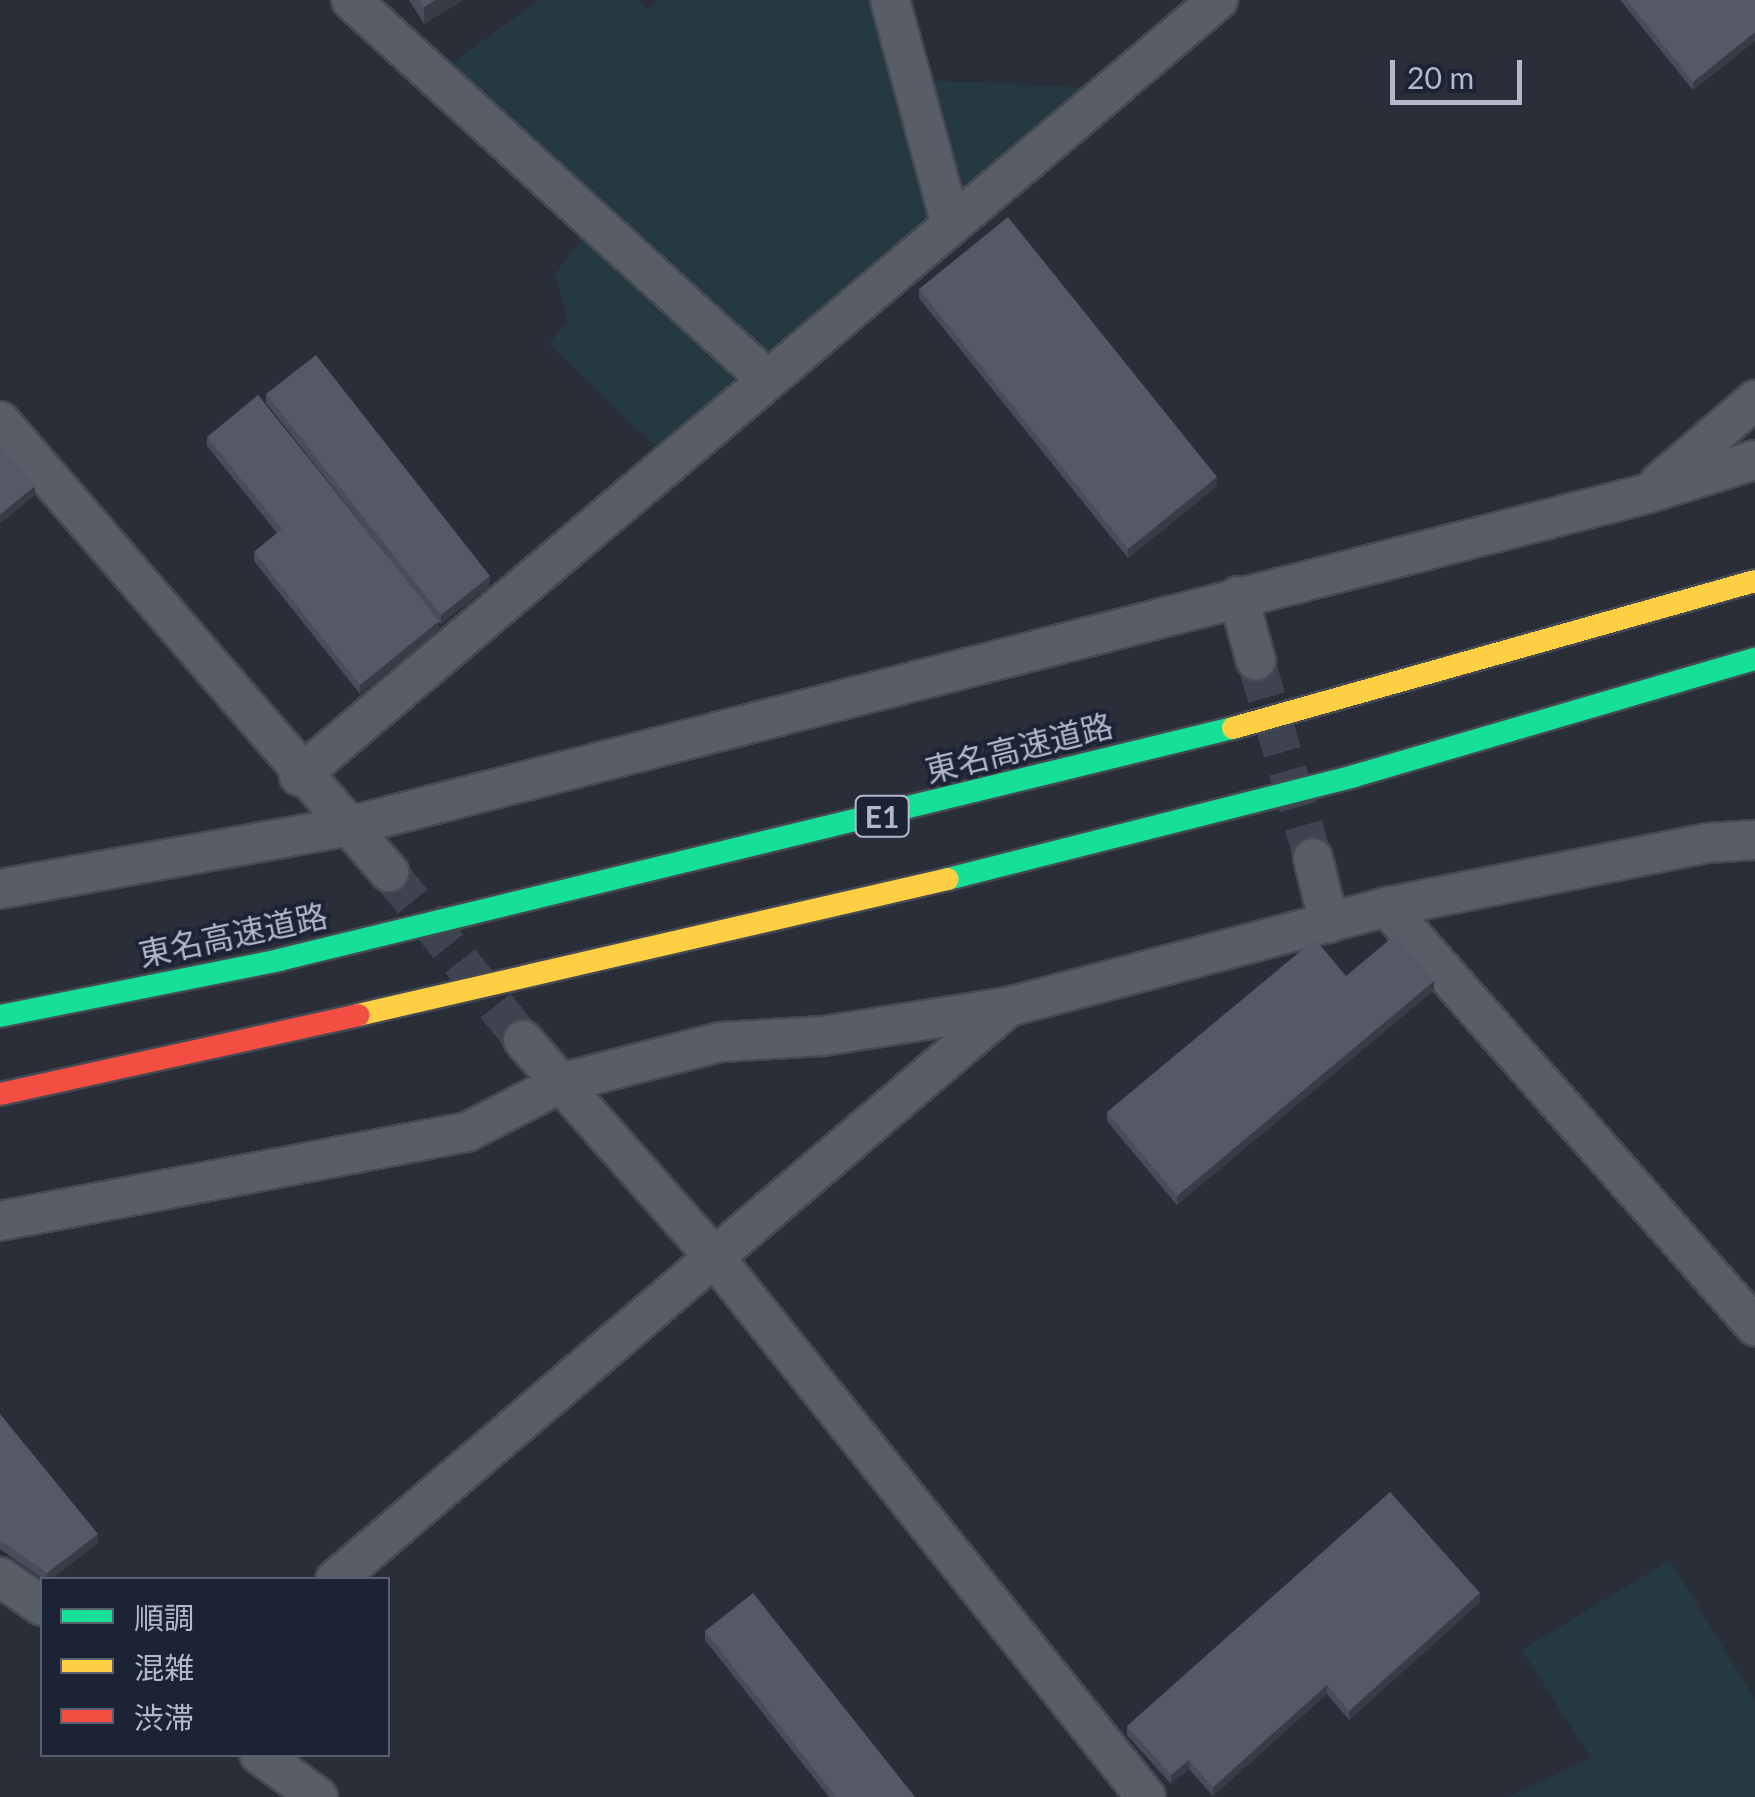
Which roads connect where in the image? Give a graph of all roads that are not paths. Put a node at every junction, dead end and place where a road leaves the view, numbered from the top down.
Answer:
1 (351, 0) edge
2 (890, 0) edge
3 (1218, 0) edge
4 (951, 225) junction
5 (768, 380) junction
6 (1755, 400) edge
7 (0, 421) edge
8 (1755, 460) edge
9 (1646, 494) junction
10 (1755, 581) edge
11 (1238, 596) junction
12 (1755, 659) edge
13 (1256, 661) tunnel mouth
14 (299, 776) junction
15 (346, 827) junction
16 (1755, 840) edge
17 (1313, 858) tunnel mouth
18 (389, 872) tunnel mouth
19 (0, 889) edge
20 (1387, 907) junction
21 (1330, 923) junction
22 (1008, 1007) junction
23 (0, 1016) edge
24 (523, 1040) tunnel mouth
25 (560, 1083) junction
26 (0, 1094) edge
27 (0, 1221) edge
28 (715, 1258) junction
29 (1755, 1326) edge
30 (339, 1577) edge
31 (0, 1578) edge
32 (40, 1605) edge
33 (262, 1757) edge
34 (318, 1797) edge
35 (1146, 1797) edge

1 - 5 street
2 - 4 street
3 - 4 street
4 - 5 street
5 - 14 street
6 - 9 street
7 - 14 street
8 - 9 street
9 - 11 street
10 - 23 highway, 東名高速道路 / E1
11 - 13 street
11 - 15 street
12 - 26 highway, E1
14 - 15 street
15 - 18 street
15 - 19 street
16 - 20 street
17 - 21 street
20 - 21 street
20 - 29 street
21 - 22 street
22 - 25 street
22 - 28 street
24 - 25 street
25 - 27 street
25 - 28 street
28 - 30 street
28 - 35 street
31 - 32 street
33 - 34 street

